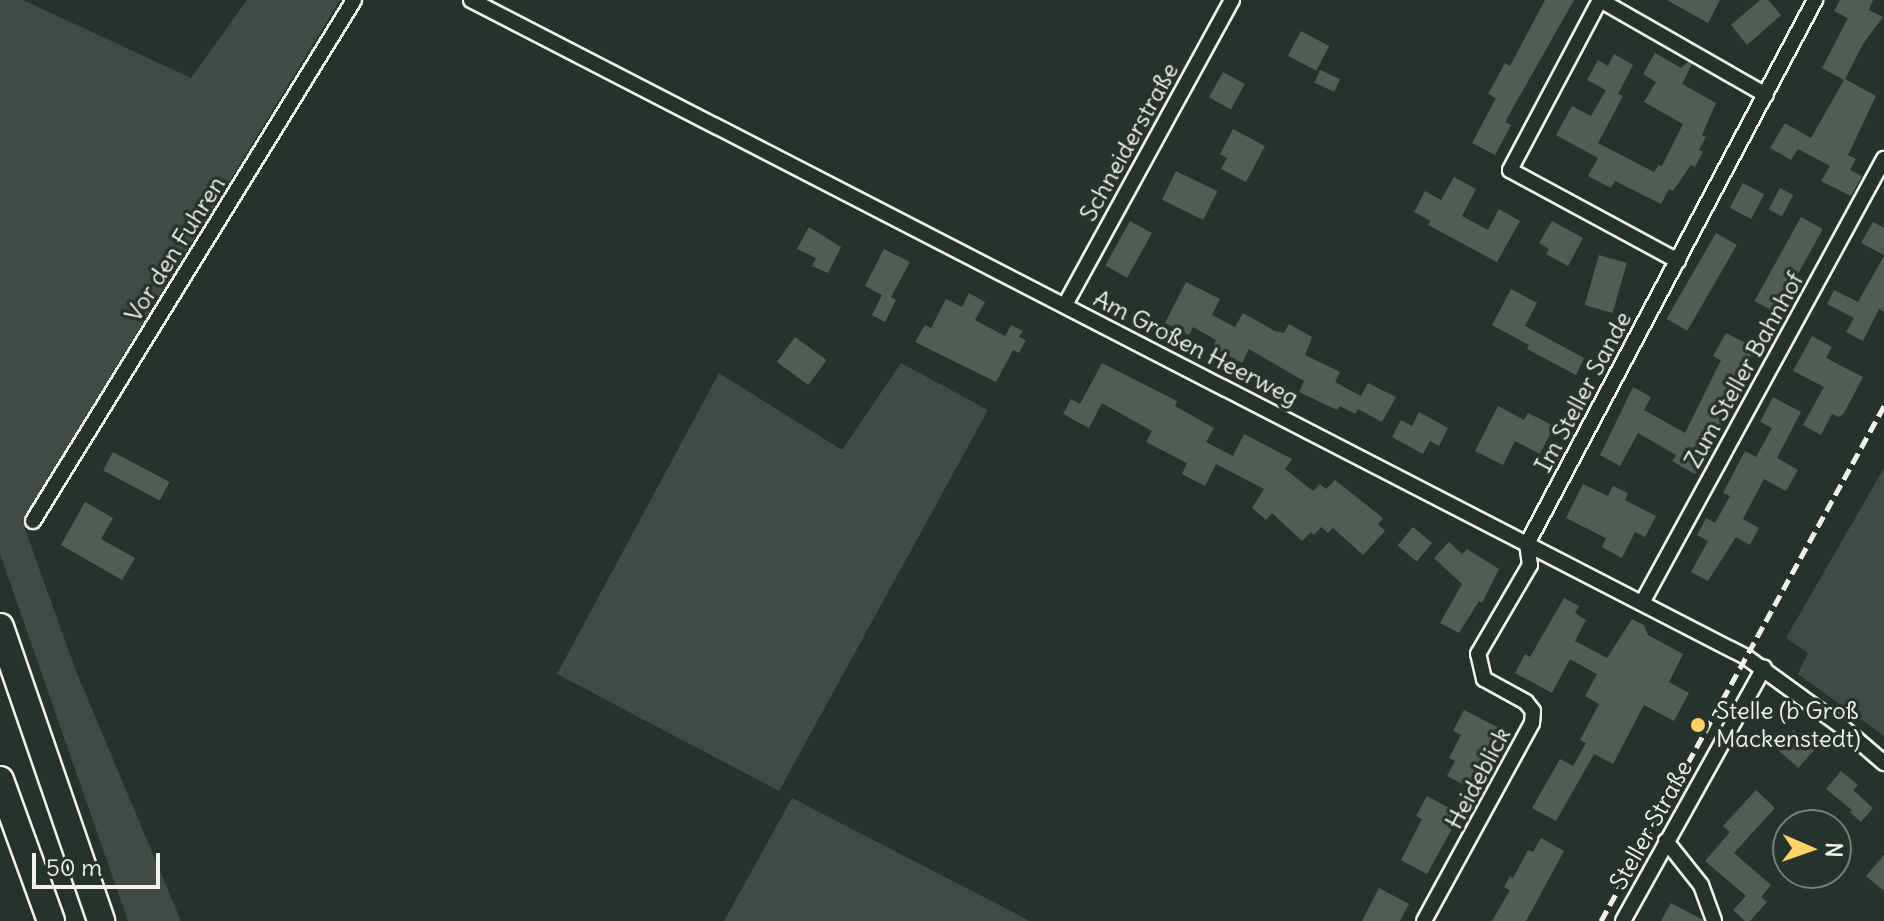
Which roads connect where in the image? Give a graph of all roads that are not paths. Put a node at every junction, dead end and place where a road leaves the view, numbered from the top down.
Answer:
1 (354, 0) edge
2 (471, 0) edge
3 (1232, 0) edge
4 (1815, 0) edge
5 (1766, 95) junction
6 (1884, 159) edge
7 (1678, 261) junction
8 (1065, 305) junction
9 (33, 521) dead end
10 (1527, 544) junction
11 (1642, 603) junction
12 (0, 627) edge
13 (1764, 668) junction
14 (1884, 763) edge
15 (0, 780) edge
16 (1666, 841) junction
17 (51, 921) edge
18 (101, 921) edge
19 (1424, 921) edge
20 (1623, 921) edge
21 (1714, 921) edge

1 - 9 street, Vor den Fuhren
2 - 8 street, Am Großen Heerweg
3 - 8 street, Schneiderstraße
4 - 5 street, Im Steller Sande
5 - 7 street, Im Steller Sande
5 - 7 street
6 - 11 street, Zum Steller Bahnhof
7 - 10 street, Im Steller Sande
8 - 10 street, Am Großen Heerweg
10 - 11 street, Am Großen Heerweg
10 - 19 street, Heideblick
11 - 13 street, Am Großen Heerweg
12 - 18 highway
13 - 14 street, Am Großen Heerweg
13 - 16 street, Steller Straße
15 - 17 highway
16 - 20 street, Steller Straße
16 - 21 street

